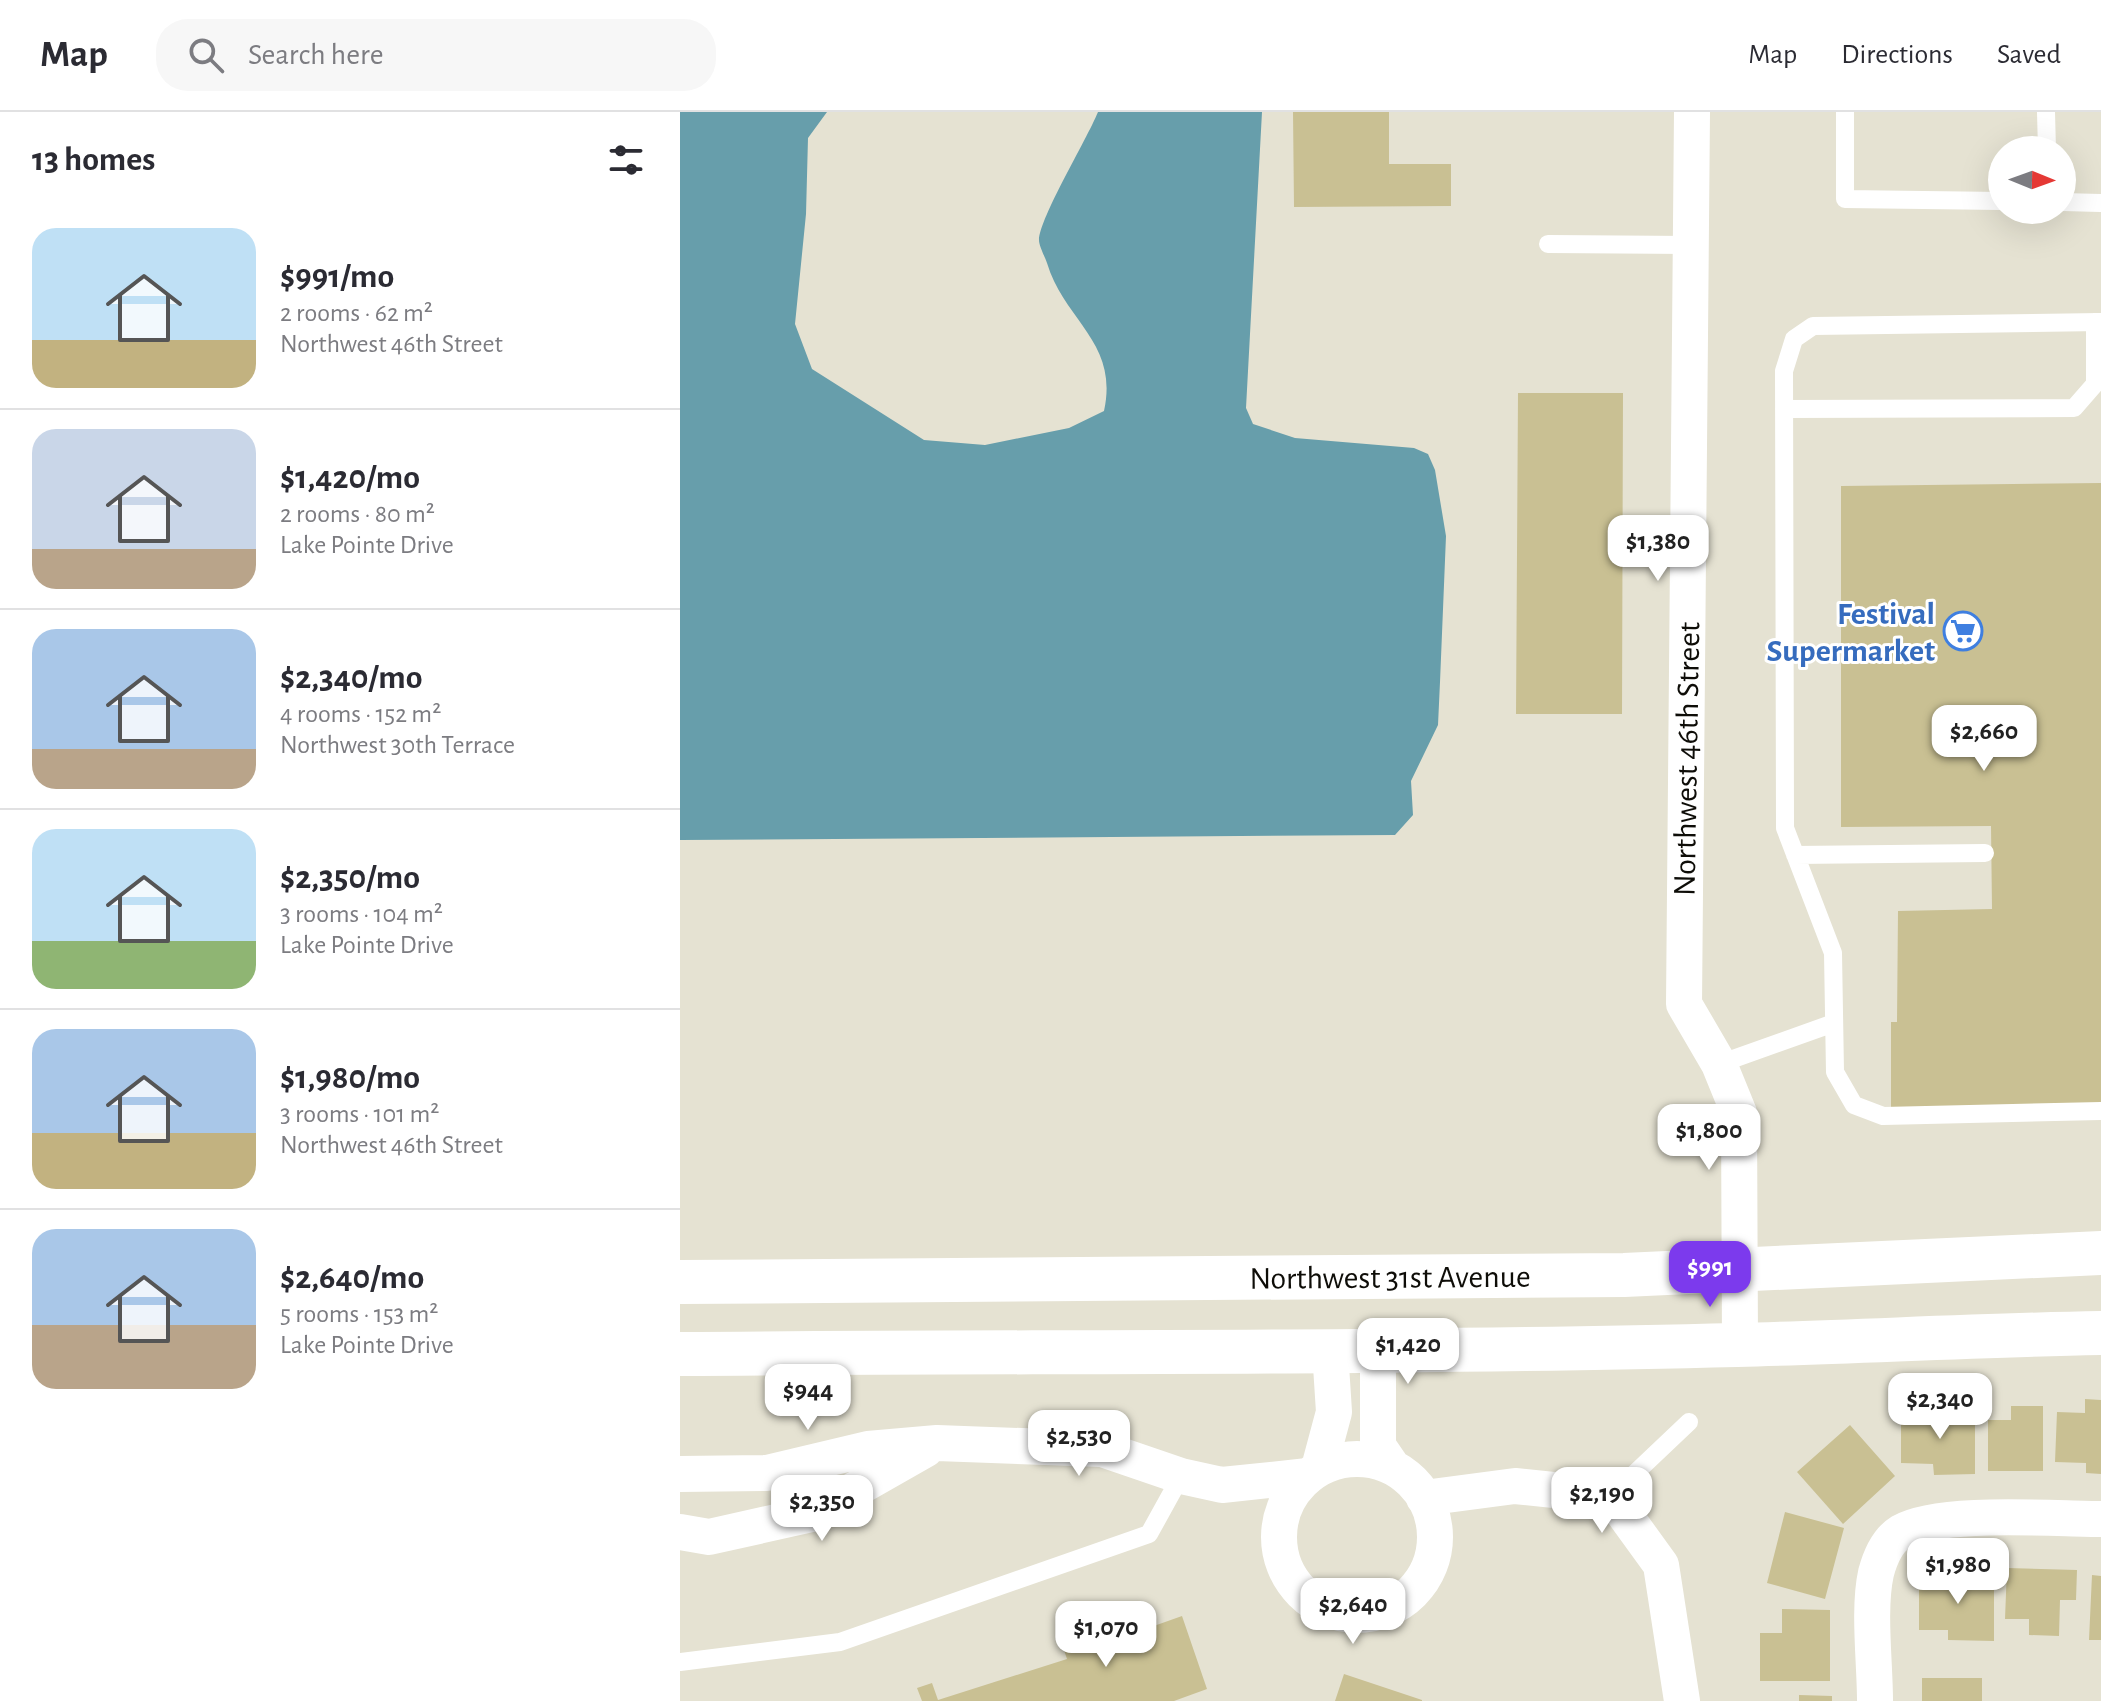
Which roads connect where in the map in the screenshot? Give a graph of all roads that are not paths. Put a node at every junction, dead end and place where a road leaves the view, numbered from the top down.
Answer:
1 (1692, 112) edge
2 (1845, 112) edge
3 (2046, 112) edge
4 (2047, 136) edge
5 (1988, 201) edge
6 (2076, 202) edge
7 (2101, 203) edge
8 (1548, 244) dead end
9 (1691, 245) junction
10 (2098, 322) edge
11 (1784, 409) junction
12 (1985, 853) dead end
13 (1795, 855) junction
14 (1834, 1023) junction
15 (1719, 1064) junction
16 (2101, 1111) edge
17 (2101, 1253) edge
18 (1739, 1272) junction
19 (680, 1282) edge
20 (2101, 1333) edge
21 (1740, 1345) junction
22 (1330, 1350) junction
23 (1378, 1351) junction
24 (680, 1354) edge
25 (1689, 1422) dead end
26 (937, 1443) junction
27 (1391, 1465) junction
28 (1314, 1472) junction
29 (680, 1474) edge
30 (1181, 1476) junction
31 (1222, 1485) junction
32 (1611, 1496) junction
33 (1424, 1498) junction
34 (2101, 1519) edge
35 (1279, 1528) junction
36 (680, 1532) edge
37 (680, 1662) edge
38 (1682, 1701) edge
39 (1875, 1701) edge

1 - 9 street, Northwest 46th Street
2 - 5 lane
3 - 4 lane
6 - 7 lane
8 - 9 lane
9 - 15 street, Northwest 46th Street
10 - 11 lane
10 - 11 lane
11 - 13 lane
12 - 13 lane
13 - 14 lane
14 - 15 lane
14 - 16 lane
15 - 18 street, Northwest 46th Street
17 - 18 main road, Northwest 31st Avenue
18 - 19 main road, Northwest 31st Avenue
18 - 21 street, Northwest 46th Street
20 - 21 main road
21 - 23 main road
22 - 23 main road
22 - 24 main road
22 - 28 street
23 - 27 street
25 - 32 lane
26 - 29 street
26 - 30 street
26 - 36 street
27 - 28 street
27 - 33 street
28 - 31 street
28 - 35 street
30 - 31 street
30 - 37 lane
31 - 35 street
32 - 33 street
32 - 38 street
33 - 35 street
34 - 39 street

